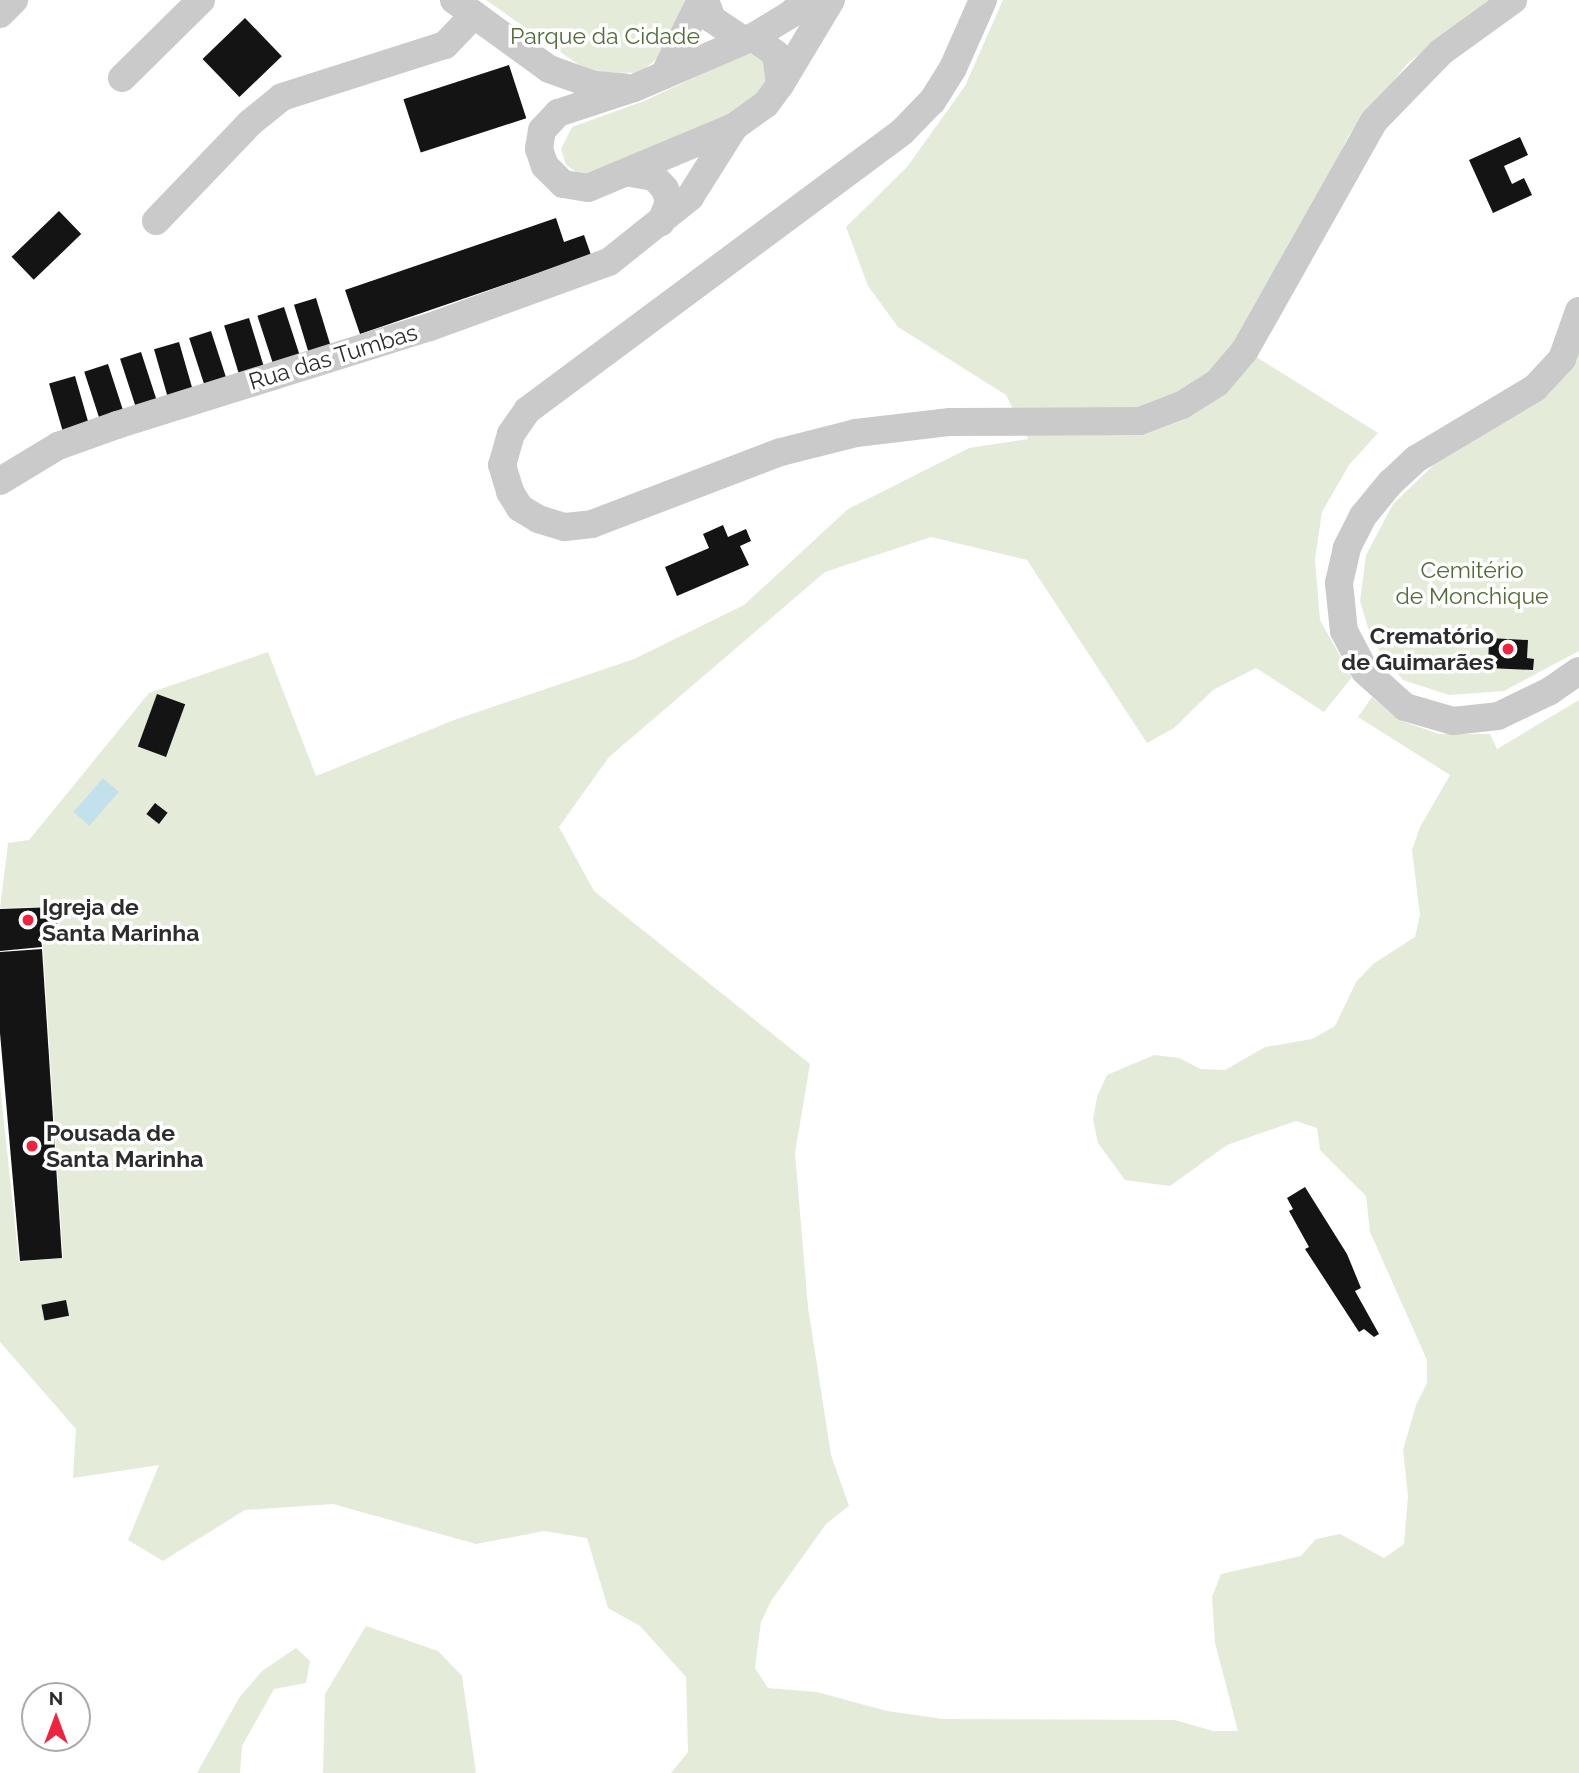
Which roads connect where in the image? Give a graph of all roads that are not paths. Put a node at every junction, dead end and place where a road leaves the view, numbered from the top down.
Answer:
1 (14, 0) edge
2 (201, 0) edge
3 (703, 0) edge
4 (805, 0) edge
5 (831, 0) edge
6 (983, 0) edge
7 (1513, 0) edge
8 (464, 8) edge
9 (0, 15) edge
10 (748, 38) junction
11 (549, 69) junction
12 (664, 75) junction
13 (122, 78) dead end
14 (780, 85) junction
15 (634, 88) junction
16 (558, 113) junction
17 (734, 127) junction
18 (631, 173) junction
19 (156, 221) dead end
20 (661, 222) junction
21 (1579, 311) edge
22 (0, 481) edge
23 (1579, 671) edge

1 - 9 street
2 - 13 street
3 - 10 street
3 - 12 street
4 - 10 street
5 - 14 street
6 - 7 street
8 - 11 street
8 - 19 street
10 - 12 street
10 - 14 street
11 - 15 street
11 - 16 street
12 - 15 street
14 - 17 street
15 - 16 street
16 - 18 street
17 - 18 street
17 - 20 street, Rua das Tumbas
18 - 20 street
20 - 22 street, Rua das Tumbas
21 - 23 street

